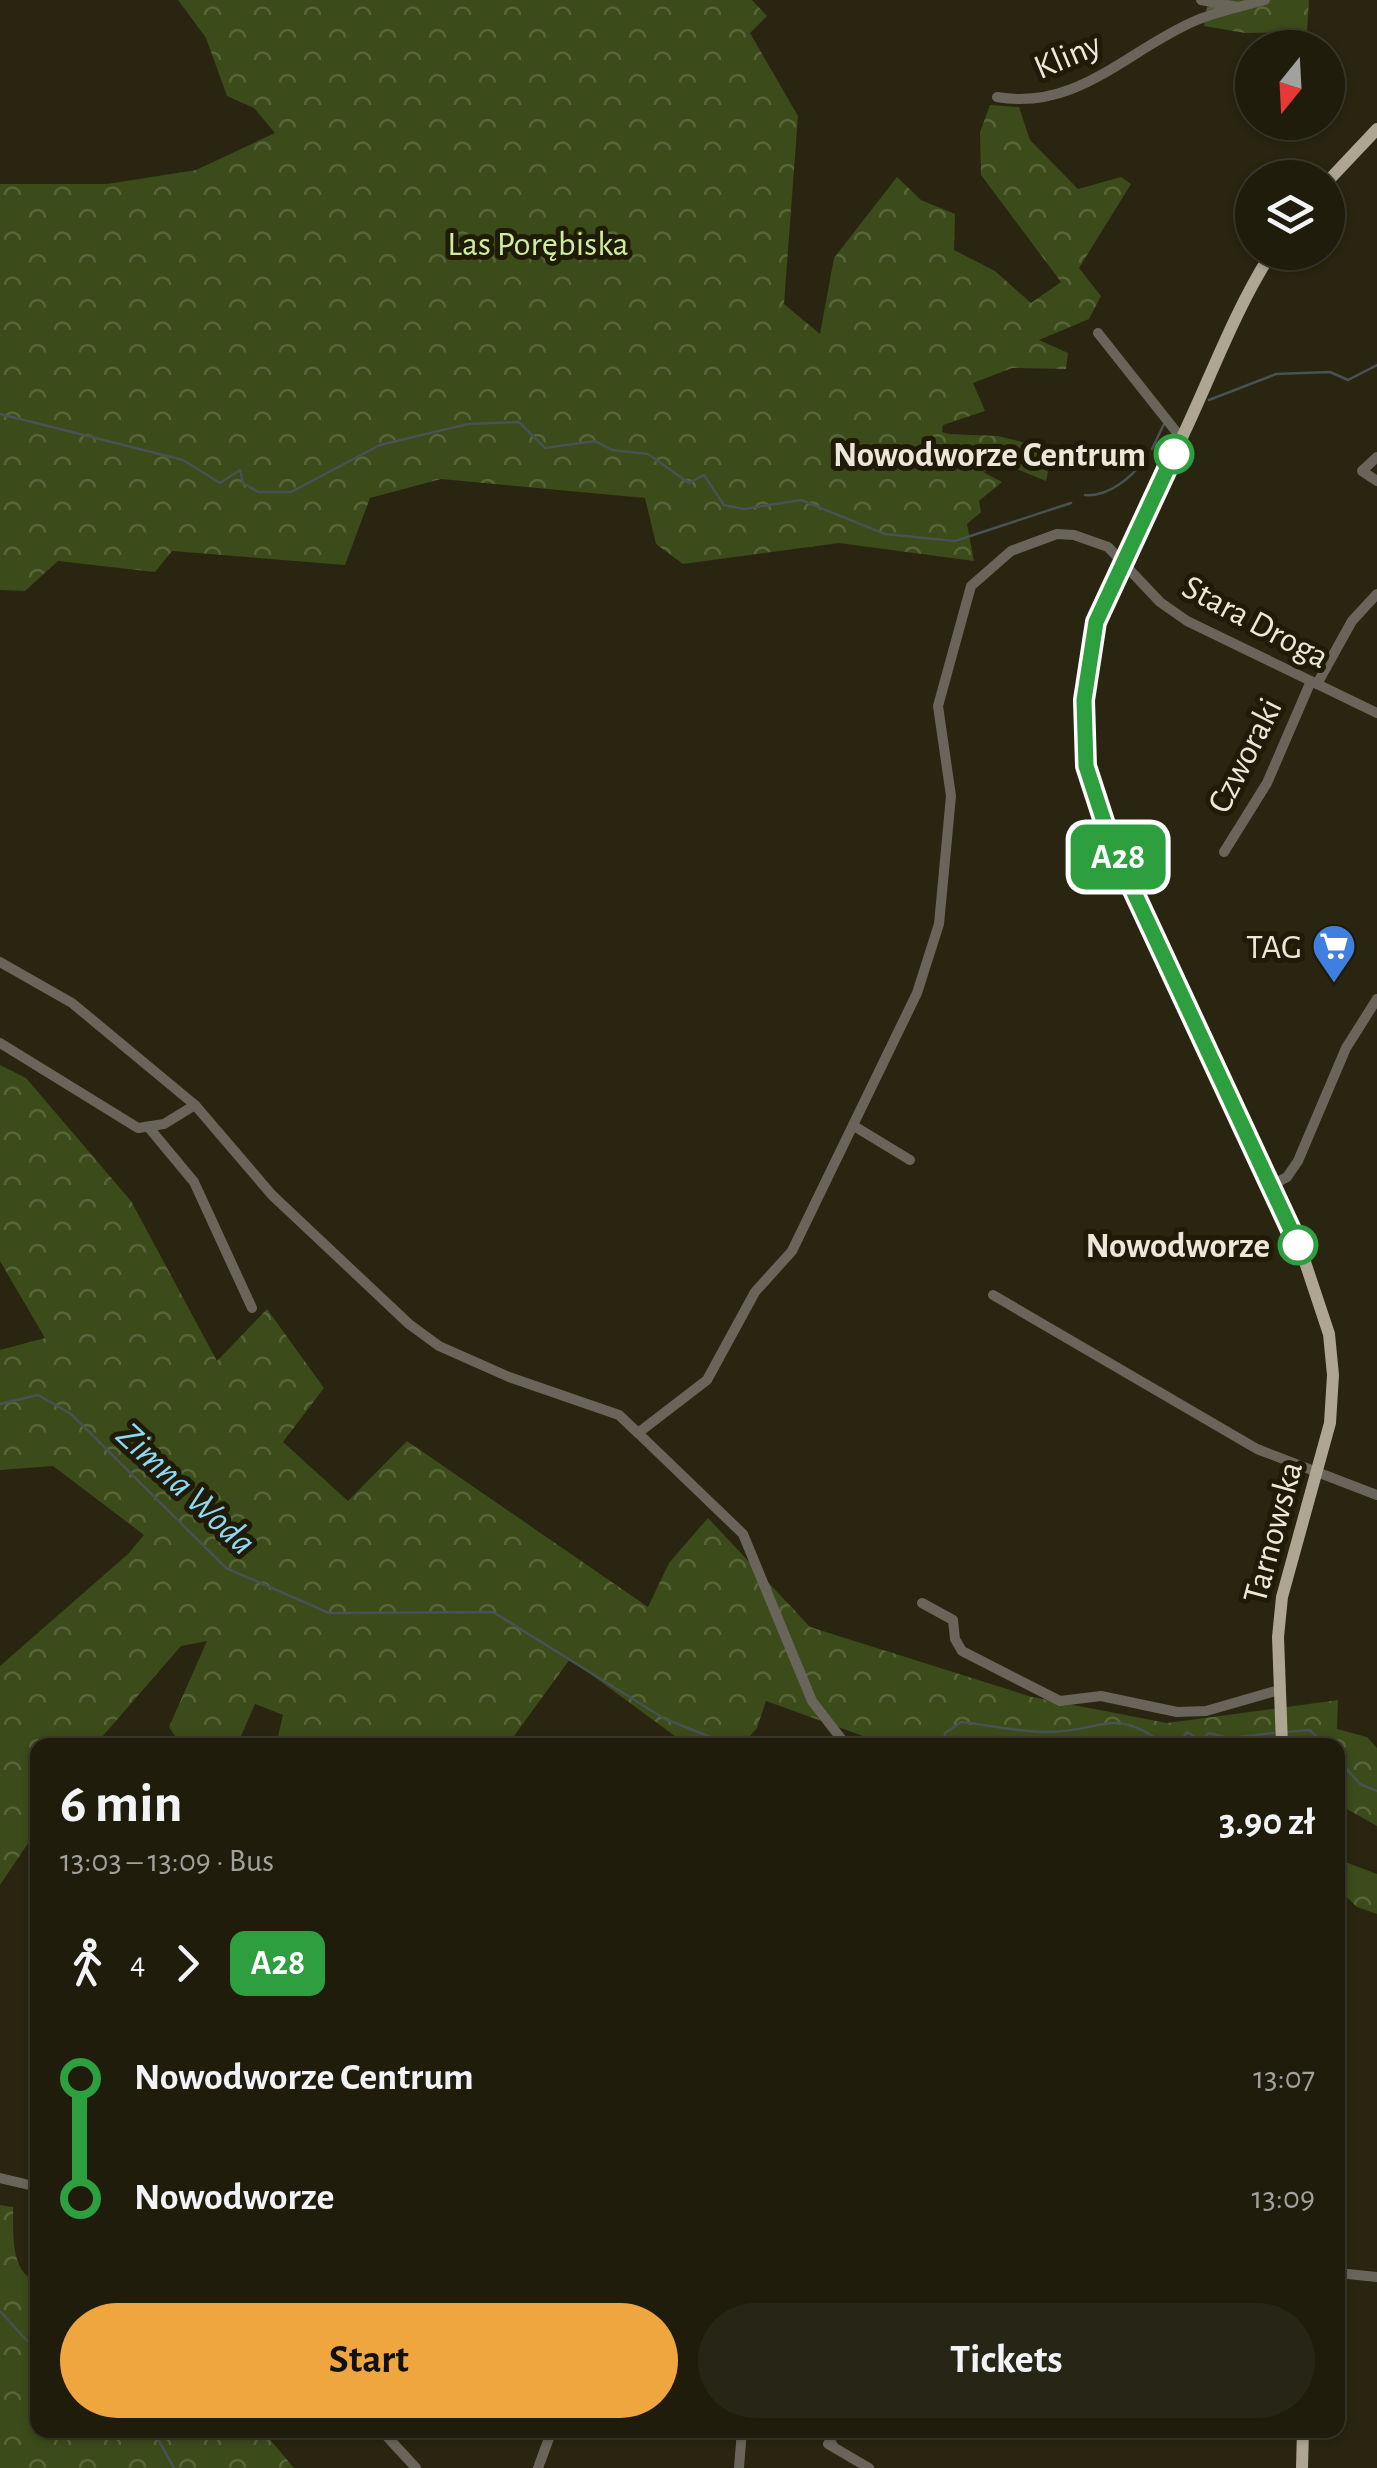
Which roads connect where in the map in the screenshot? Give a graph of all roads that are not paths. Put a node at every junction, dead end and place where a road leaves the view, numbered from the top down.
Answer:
1 (1201, 0) edge
2 (1265, 0) edge
3 (1239, 7) junction
4 (997, 97) dead end
5 (1377, 129) edge
6 (1345, 163) edge
7 (1263, 270) edge
8 (1098, 333) dead end
9 (1182, 438) junction
10 (1377, 457) edge
11 (1377, 481) edge
12 (1123, 560) junction
13 (1377, 594) edge
14 (1314, 683) junction
15 (1377, 713) edge
16 (1224, 852) dead end
17 (0, 962) edge
18 (1377, 999) edge
19 (0, 1043) edge
20 (195, 1105) junction
21 (854, 1126) junction
22 (150, 1129) junction
23 (910, 1160) dead end
24 (1272, 1185) junction
25 (993, 1294) dead end
26 (252, 1308) dead end
27 (638, 1433) junction
28 (1318, 1475) junction
29 (1377, 1495) edge
30 (922, 1604) dead end
31 (1280, 1690) junction
32 (841, 1738) edge
33 (1282, 1738) edge
34 (0, 2178) edge
35 (30, 2185) edge
36 (1345, 2274) edge
37 (1377, 2277) edge
38 (388, 2438) edge
39 (549, 2438) edge
40 (741, 2438) edge
41 (828, 2438) edge
42 (1303, 2438) edge
43 (416, 2468) edge
44 (538, 2468) edge
45 (739, 2468) edge
46 (869, 2468) edge
47 (1302, 2468) edge

1 - 3 street
2 - 3 street, Kliny
3 - 4 street, Kliny
5 - 6 main road
7 - 9 main road, Tarnowska
8 - 9 street
9 - 12 main road, Tarnowska
10 - 11 street
12 - 14 street, Stara Droga
12 - 21 street
12 - 24 main road, Tarnowska
13 - 14 street, Czworaki
14 - 15 street, Stara Droga
14 - 16 street, Czworaki
17 - 20 street
18 - 24 street
19 - 22 street
20 - 22 street
20 - 27 street
21 - 23 street
21 - 27 street
22 - 26 street
24 - 28 main road, Tarnowska
25 - 28 street
27 - 32 street
28 - 29 street
28 - 31 main road, Tarnowska
30 - 31 street
31 - 33 main road, Tarnowska
34 - 35 street
36 - 37 street
38 - 43 street
39 - 44 street
40 - 45 street
41 - 46 street
42 - 47 main road

